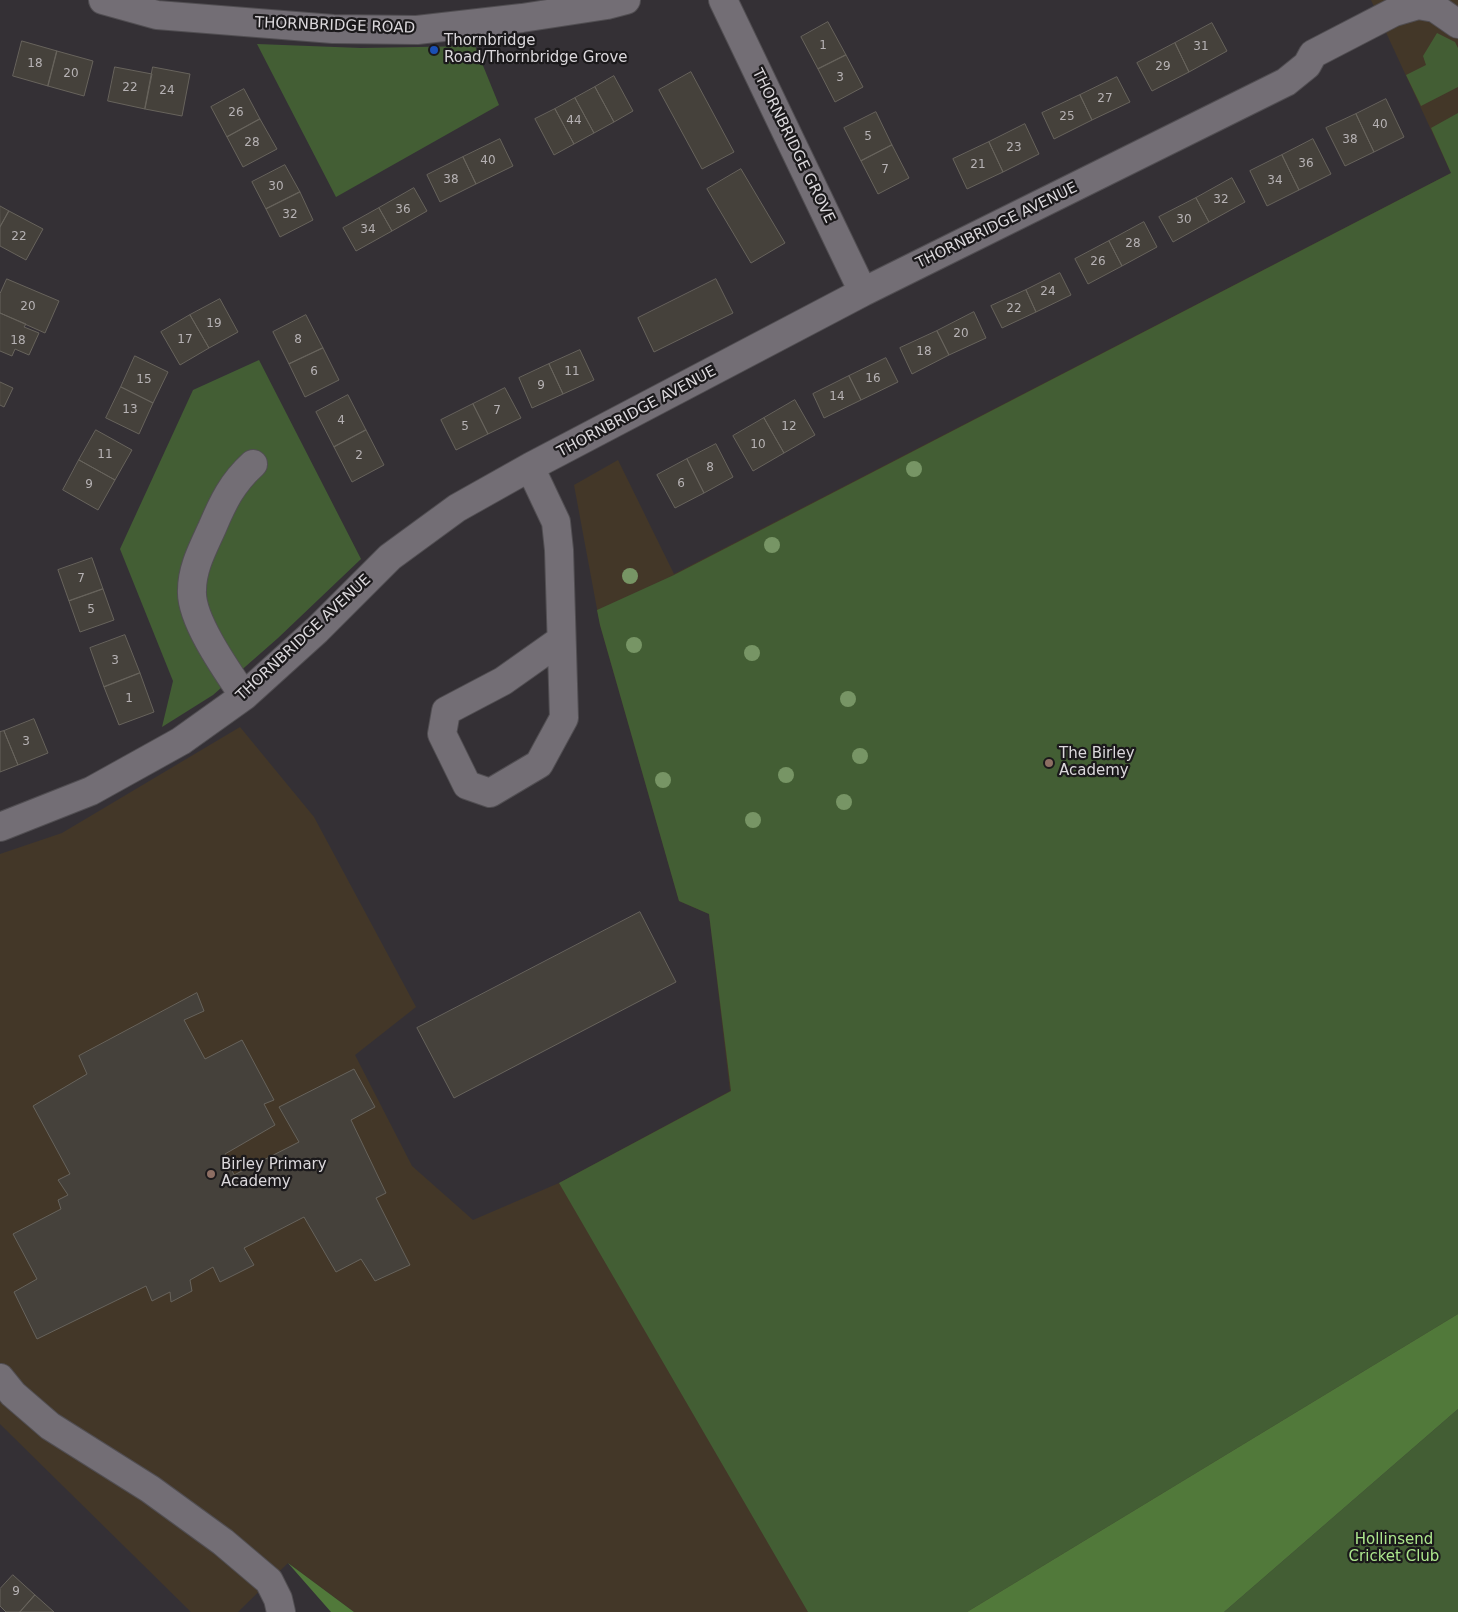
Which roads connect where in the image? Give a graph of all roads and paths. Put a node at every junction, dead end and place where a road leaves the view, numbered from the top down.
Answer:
1 (103, 0) edge
2 (626, 0) edge
3 (723, 0) edge
4 (521, 9) edge
5 (1458, 24) edge
6 (863, 292) junction
7 (253, 464) dead end
8 (530, 467) junction
9 (561, 640) junction
10 (244, 696) junction
11 (0, 828) edge
12 (0, 1378) edge
13 (281, 1612) edge

1 - 4 street, THORNBRIDGE ROAD
2 - 4 street, THORNBRIDGE ROAD
3 - 6 street, THORNBRIDGE GROVE
5 - 6 street, THORNBRIDGE AVENUE
6 - 8 street, THORNBRIDGE AVENUE
7 - 10 street
8 - 9 street
8 - 10 street, THORNBRIDGE AVENUE
9 - 9 street
10 - 11 street, THORNBRIDGE AVENUE
12 - 13 street

